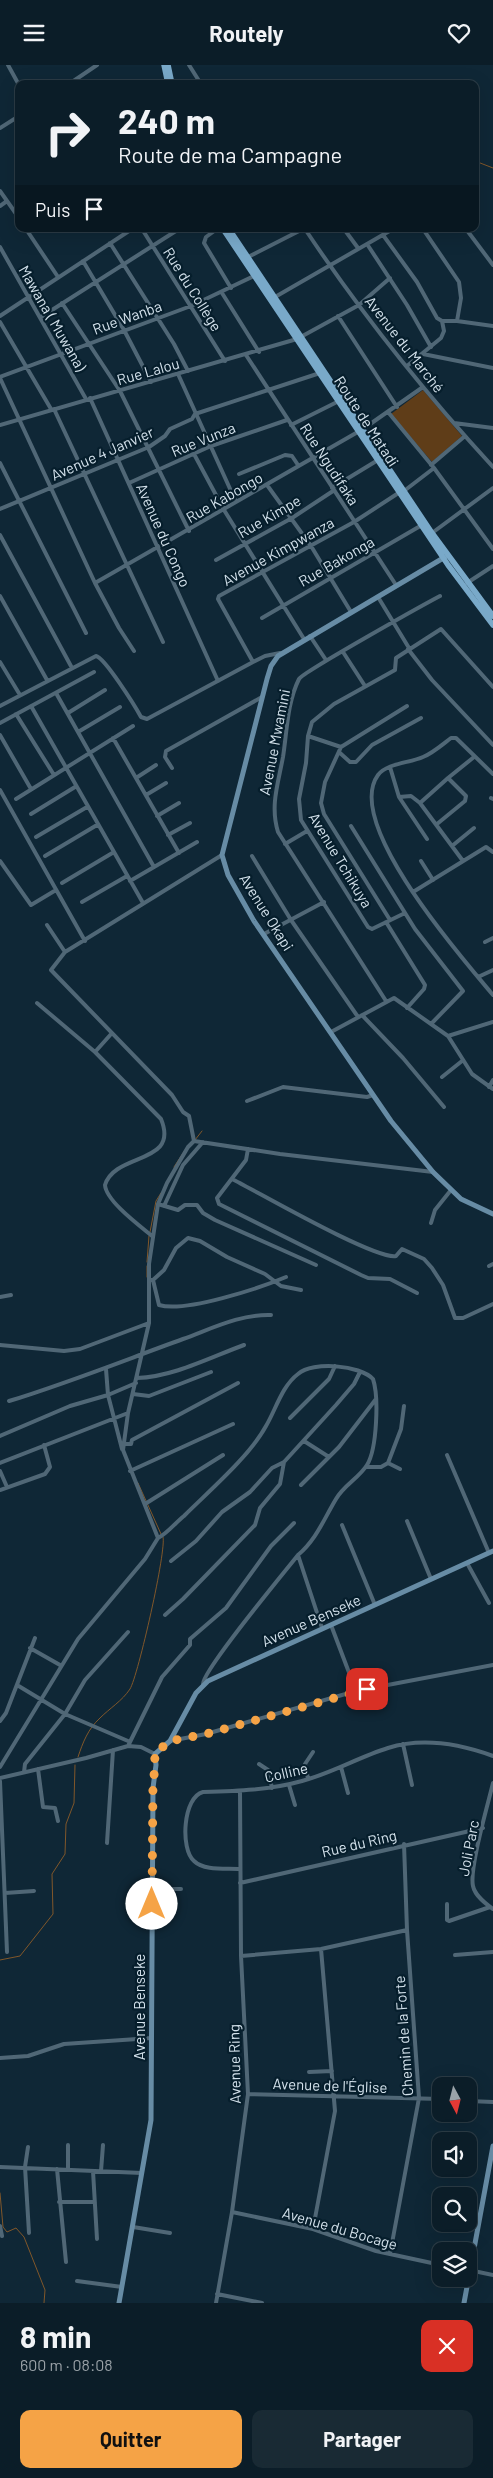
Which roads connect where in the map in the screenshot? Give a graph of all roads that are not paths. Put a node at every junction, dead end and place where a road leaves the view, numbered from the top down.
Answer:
1 (8, 65) edge
2 (97, 65) edge
3 (164, 65) edge
4 (168, 65) edge
5 (189, 65) edge
6 (16, 80) edge
7 (75, 80) edge
8 (167, 80) edge
9 (171, 80) edge
10 (198, 80) edge
11 (15, 119) edge
12 (0, 128) edge
13 (0, 191) edge
14 (7, 201) junction
15 (0, 206) edge
16 (15, 212) edge
17 (28, 232) edge
18 (127, 232) edge
19 (144, 232) edge
20 (174, 232) edge
21 (213, 232) edge
22 (229, 232) edge
23 (298, 232) edge
24 (306, 232) edge
25 (346, 232) edge
26 (385, 232) edge
27 (425, 232) edge
28 (468, 232) edge
29 (110, 243) junction
30 (367, 244) junction
31 (0, 247) edge
32 (154, 247) junction
33 (358, 248) junction
34 (248, 257) junction
35 (83, 261) junction
36 (125, 264) junction
37 (329, 265) junction
38 (493, 265) edge
39 (257, 275) junction
40 (58, 277) junction
41 (390, 279) junction
42 (96, 281) junction
43 (231, 288) junction
44 (222, 293) junction
45 (275, 297) junction
46 (30, 298) junction
47 (62, 303) junction
48 (359, 305) junction
49 (191, 306) junction
50 (0, 316) edge
51 (338, 316) junction
52 (40, 317) junction
53 (158, 317) junction
54 (442, 321) junction
55 (457, 321) junction
56 (0, 322) edge
57 (493, 327) edge
58 (124, 330) junction
59 (299, 338) junction
60 (89, 343) junction
61 (431, 347) junction
62 (259, 352) junction
63 (62, 354) junction
64 (423, 354) junction
65 (246, 355) junction
66 (224, 361) junction
67 (407, 366) junction
68 (27, 367) junction
69 (493, 367) edge
70 (188, 371) junction
71 (320, 373) junction
72 (178, 374) junction
73 (0, 377) edge
74 (151, 381) junction
75 (423, 387) junction
76 (268, 390) junction
77 (120, 391) junction
78 (88, 398) junction
79 (339, 401) junction
80 (397, 407) junction
81 (53, 409) junction
82 (388, 412) junction
83 (195, 413) junction
84 (20, 419) junction
85 (287, 420) junction
86 (454, 423) junction
87 (0, 425) edge
88 (290, 425) junction
89 (493, 428) edge
90 (361, 430) junction
91 (465, 436) junction
92 (211, 446) junction
93 (149, 447) junction
94 (194, 454) junction
95 (312, 457) junction
96 (378, 460) junction
97 (119, 461) junction
98 (0, 463) edge
99 (298, 465) junction
100 (433, 466) junction
101 (493, 467) edge
102 (386, 468) junction
103 (160, 470) junction
104 (239, 474) dead end
105 (86, 475) junction
106 (129, 483) junction
107 (267, 485) junction
108 (52, 488) junction
109 (493, 488) edge
110 (332, 490) junction
111 (402, 491) junction
112 (18, 501) junction
113 (236, 502) junction
114 (0, 509) edge
115 (465, 509) junction
116 (224, 510) junction
117 (292, 518) junction
118 (354, 522) junction
119 (422, 525) junction
120 (189, 531) junction
121 (432, 533) junction
122 (0, 535) edge
123 (245, 544) junction
124 (311, 547) junction
125 (157, 549) junction
126 (493, 549) edge
127 (375, 552) junction
128 (446, 557) junction
129 (216, 560) dead end
130 (126, 565) junction
131 (493, 566) edge
132 (264, 573) junction
133 (331, 577) junction
134 (95, 583) junction
135 (467, 583) junction
136 (396, 585) junction
137 (0, 596) edge
138 (440, 596) dead end
139 (378, 597) junction
140 (284, 605) junction
141 (351, 612) junction
142 (493, 616) edge
143 (262, 618) dead end
144 (393, 623) junction
145 (493, 625) edge
146 (86, 633) dead end
147 (307, 637) junction
148 (163, 642) dead end
149 (409, 649) junction
150 (134, 651) dead end
151 (343, 652) junction
152 (280, 653) junction
153 (326, 660) junction
154 (0, 662) edge
155 (253, 662) junction
156 (72, 668) junction
157 (94, 672) dead end
158 (47, 680) junction
159 (218, 681) junction
160 (365, 686) junction
161 (493, 687) edge
162 (105, 690) dead end
163 (56, 693) junction
164 (20, 695) junction
165 (262, 697) junction
166 (0, 706) edge
167 (31, 706) junction
168 (407, 706) dead end
169 (120, 707) dead end
170 (68, 713) junction
171 (16, 715) junction
172 (421, 718) dead end
173 (0, 723) edge
174 (133, 726) dead end
175 (78, 731) junction
176 (0, 735) edge
177 (308, 736) junction
178 (113, 738) junction
179 (493, 745) edge
180 (342, 747) junction
181 (89, 752) junction
182 (340, 753) junction
183 (474, 757) junction
184 (156, 765) dead end
185 (390, 767) junction
186 (65, 768) junction
187 (172, 768) dead end
188 (493, 774) edge
189 (54, 775) junction
190 (136, 778) junction
191 (448, 778) junction
192 (166, 783) dead end
193 (75, 787) junction
194 (31, 789) junction
195 (0, 790) edge
196 (146, 795) junction
197 (399, 797) junction
198 (16, 799) dead end
199 (179, 803) dead end
200 (420, 803) junction
201 (87, 807) junction
202 (31, 814) dead end
203 (157, 816) junction
204 (190, 823) dead end
205 (437, 824) junction
206 (97, 825) junction
207 (351, 826) dead end
208 (474, 828) dead end
209 (307, 831) junction
210 (168, 835) junction
211 (36, 837) dead end
212 (426, 839) dead end
213 (197, 843) dead end
214 (285, 844) junction
215 (452, 846) junction
216 (493, 852) edge
217 (114, 853) junction
218 (179, 853) junction
219 (222, 855) junction
220 (252, 856) dead end
221 (45, 857) dead end
222 (0, 861) edge
223 (421, 861) dead end
224 (462, 861) junction
225 (154, 867) junction
226 (127, 876) junction
227 (433, 880) junction
228 (130, 881) junction
229 (62, 883) dead end
230 (56, 890) junction
231 (413, 893) junction
232 (82, 902) dead end
233 (324, 902) junction
234 (143, 903) junction
235 (405, 913) junction
236 (291, 920) junction
237 (388, 921) junction
238 (47, 925) dead end
239 (264, 934) junction
240 (493, 938) edge
241 (85, 941) junction
242 (485, 943) dead end
243 (65, 952) junction
244 (493, 970) edge
245 (478, 977) junction
246 (493, 995) edge
247 (386, 1001) junction
248 (37, 1003) dead end
249 (407, 1008) junction
250 (362, 1015) junction
251 (358, 1017) junction
252 (493, 1022) edge
253 (431, 1024) junction
254 (331, 1031) junction
255 (112, 1033) junction
256 (448, 1036) junction
257 (95, 1052) junction
258 (462, 1061) junction
259 (442, 1077) dead end
260 (493, 1080) edge
261 (491, 1088) edge
262 (373, 1095) junction
263 (247, 1101) dead end
264 (444, 1107) dead end
265 (194, 1139) junction
266 (204, 1142) junction
267 (248, 1149) junction
268 (186, 1150) junction
269 (191, 1154) junction
270 (433, 1172) junction
271 (232, 1179) junction
272 (451, 1191) junction
273 (158, 1204) junction
274 (163, 1206) junction
275 (493, 1213) edge
276 (431, 1223) dead end
277 (152, 1236) junction
278 (316, 1265) dead end
279 (286, 1277) dead end
280 (151, 1280) junction
281 (275, 1282) junction
282 (301, 1290) dead end
283 (417, 1293) dead end
284 (11, 1295) dead end
285 (0, 1297) edge
286 (493, 1304) edge
287 (271, 1315) dead end
288 (149, 1323) junction
289 (0, 1345) edge
290 (244, 1345) dead end
291 (143, 1354) junction
292 (335, 1366) junction
293 (106, 1369) junction
294 (212, 1372) dead end
295 (360, 1372) junction
296 (137, 1377) junction
297 (136, 1383) junction
298 (238, 1383) dead end
299 (134, 1394) junction
300 (108, 1395) junction
301 (376, 1399) junction
302 (9, 1401) dead end
303 (404, 1406) dead end
304 (128, 1413) junction
305 (290, 1418) dead end
306 (113, 1419) junction
307 (233, 1424) dead end
308 (0, 1436) edge
309 (304, 1441) junction
310 (126, 1444) junction
311 (44, 1445) junction
312 (223, 1455) dead end
313 (447, 1455) dead end
314 (124, 1456) junction
315 (329, 1457) junction
316 (284, 1462) junction
317 (0, 1463) edge
318 (388, 1463) junction
319 (366, 1467) junction
320 (400, 1469) dead end
321 (0, 1471) edge
322 (130, 1471) junction
323 (301, 1485) dead end
324 (7, 1487) junction
325 (0, 1490) edge
326 (145, 1504) junction
327 (407, 1521) dead end
328 (294, 1523) dead end
329 (342, 1525) dead end
330 (158, 1538) junction
331 (491, 1552) edge
332 (298, 1555) junction
333 (170, 1561) dead end
334 (467, 1563) junction
335 (431, 1579) junction
336 (489, 1603) dead end
337 (375, 1605) junction
338 (165, 1615) dead end
339 (331, 1625) junction
340 (322, 1628) junction
341 (128, 1632) dead end
342 (35, 1638) dead end
343 (30, 1649) junction
344 (60, 1665) junction
345 (493, 1665) edge
346 (203, 1684) junction
347 (17, 1685) junction
348 (356, 1691) junction
349 (42, 1699) junction
350 (64, 1713) junction
351 (0, 1721) edge
352 (170, 1741) junction
353 (128, 1743) junction
354 (403, 1744) junction
355 (113, 1750) junction
356 (313, 1752) dead end
357 (154, 1754) junction
358 (493, 1756) edge
359 (0, 1765) edge
360 (260, 1765) dead end
361 (341, 1767) junction
362 (38, 1769) junction
363 (24, 1772) junction
364 (308, 1779) junction
365 (0, 1783) edge
366 (493, 1783) edge
367 (290, 1785) junction
368 (412, 1785) dead end
369 (272, 1788) junction
370 (240, 1791) junction
371 (348, 1793) dead end
372 (295, 1805) dead end
373 (58, 1821) dead end
374 (483, 1828) junction
375 (107, 1843) dead end
376 (404, 1844) junction
377 (240, 1869) junction
378 (240, 1883) junction
379 (152, 1889) junction
380 (181, 1889) dead end
381 (34, 1891) dead end
382 (5, 1893) junction
383 (447, 1904) dead end
384 (492, 1908) edge
385 (406, 1930) junction
386 (321, 1949) junction
387 (7, 1952) dead end
388 (493, 1952) edge
389 (455, 1955) dead end
390 (241, 1956) junction
391 (152, 2038) junction
392 (0, 2058) edge
393 (332, 2071) junction
394 (309, 2072) dead end
395 (248, 2094) junction
396 (334, 2097) junction
397 (419, 2098) junction
398 (432, 2099) edge
399 (478, 2101) edge
400 (493, 2102) edge
401 (68, 2145) dead end
402 (103, 2145) dead end
403 (493, 2146) edge
404 (28, 2147) dead end
405 (492, 2161) edge
406 (2, 2167) edge
407 (25, 2167) junction
408 (57, 2169) junction
409 (68, 2169) junction
410 (92, 2171) junction
411 (101, 2171) junction
412 (142, 2173) junction
413 (95, 2202) junction
414 (59, 2203) junction
415 (232, 2212) junction
416 (0, 2226) edge
417 (133, 2227) junction
418 (313, 2229) junction
419 (29, 2233) dead end
420 (170, 2233) dead end
421 (2, 2236) dead end
422 (98, 2239) dead end
423 (476, 2242) edge
424 (390, 2254) junction
425 (66, 2262) dead end
426 (432, 2263) edge
427 (477, 2272) edge
428 (493, 2275) edge
429 (77, 2281) dead end
430 (122, 2287) junction
431 (467, 2287) edge
432 (217, 2294) junction
433 (119, 2303) edge
434 (216, 2303) edge
435 (262, 2303) edge
436 (464, 2303) edge

1 - 6 street
2 - 7 street
3 - 8 main road
4 - 9 main road
5 - 10 street
11 - 12 street
13 - 14 street
14 - 15 street
14 - 16 street
17 - 40 street
18 - 29 street
19 - 32 street, Rue du Collège
20 - 32 street
21 - 43 street
22 - 34 main road, Route de Matadi
22 - 39 main road, Route de Matadi
23 - 34 street
24 - 37 street, Avenue du Marché
25 - 33 street
26 - 30 street
26 - 54 street
27 - 55 street
28 - 38 street
29 - 35 street
29 - 36 street
30 - 33 street
30 - 41 street
31 - 46 street, Mawana ( Muwana)
32 - 36 street
32 - 49 street, Rue du Collège
33 - 37 street
34 - 39 main road, Route de Matadi
35 - 40 street
35 - 42 street
36 - 42 street
36 - 53 street
37 - 45 street
37 - 48 street, Avenue du Marché
39 - 43 street, Rue Wanba
39 - 45 main road, Route de Matadi
39 - 59 main road, Route de Matadi
40 - 46 street
41 - 48 street, Rue Lalou
41 - 61 street
42 - 47 street
42 - 58 street
43 - 44 street, Rue Wanba
44 - 49 street, Rue Wanba
44 - 62 street
45 - 59 main road, Route de Matadi
46 - 50 street
46 - 52 street, Mawana ( Muwana)
47 - 52 street
47 - 60 street
48 - 51 street, Rue Lalou
48 - 67 street, Avenue du Marché
49 - 53 street, Rue Wanba
49 - 66 street, Rue du Collège
51 - 59 street, Rue Lalou
51 - 80 street
52 - 63 street, Mawana ( Muwana)
53 - 58 street, Rue Wanba
53 - 70 street
54 - 55 street
54 - 61 street
55 - 57 street
56 - 68 street
58 - 60 street, Rue Wanba
58 - 74 street
59 - 62 street, Rue Lalou
59 - 71 main road, Route de Matadi
59 - 90 main road, Route de Matadi
60 - 63 street, Rue Wanba
60 - 77 street
61 - 64 street
62 - 65 street, Rue Lalou
63 - 68 street, Rue Wanba
63 - 78 street, Mawana ( Muwana)
64 - 67 street
64 - 69 street
65 - 66 street, Rue Lalou
65 - 76 street, Rue Ngudifaka
66 - 70 street, Rue Lalou
67 - 75 street, Avenue du Marché
68 - 73 street, Rue Wanba
68 - 81 street
70 - 72 street, Rue Lalou
71 - 76 street, Avenue 4 Janvier
71 - 79 main road, Route de Matadi
72 - 74 street, Rue Lalou
72 - 83 street
73 - 84 street
74 - 77 street, Rue Lalou
75 - 80 street, Rue Kabongo
75 - 86 street, Avenue du Marché
76 - 83 street, Avenue 4 Janvier
76 - 85 street, Rue Ngudifaka
77 - 78 street, Rue Lalou
77 - 93 street
78 - 81 street, Rue Lalou
78 - 97 street, Avenue du Congo
79 - 88 street
79 - 90 main road, Route de Matadi
80 - 82 street, Rue Kabongo
81 - 84 street, Rue Lalou
81 - 105 street
82 - 90 street, Rue Kabongo
82 - 100 street
83 - 92 street
83 - 93 street, Avenue 4 Janvier
84 - 87 street, Rue Lalou
84 - 108 street
85 - 88 street, Rue Ngudifaka
85 - 92 street, Rue Vunza
86 - 89 street
86 - 91 street, Avenue du Marché
88 - 95 street, Rue Ngudifaka
90 - 95 street, Rue Kabongo
90 - 96 main road, Route de Matadi
90 - 102 main road, Route de Matadi
91 - 100 street, Avenue Kimpwanza
91 - 101 street, Avenue du Marché
92 - 94 street, Rue Vunza
92 - 113 street
93 - 97 street, Avenue 4 Janvier
93 - 103 street
94 - 103 street, Rue Vunza
94 - 116 street
95 - 99 street, Rue Kabongo
95 - 110 street, Rue Ngudifaka
96 - 102 main road, Route de Matadi
96 - 110 street, Rue Kimpe
97 - 105 street, Avenue 4 Janvier
97 - 106 street, Avenue du Congo
98 - 112 street
99 - 104 street
99 - 107 street, Rue Kabongo
100 - 111 street, Avenue Kimpwanza
100 - 115 street
102 - 111 main road, Route de Matadi
103 - 106 street, Rue Vunza
103 - 120 street
105 - 108 street, Avenue 4 Janvier
105 - 130 street
106 - 125 street, Avenue du Congo
107 - 113 street, Rue Kabongo
107 - 117 street
108 - 112 street, Avenue 4 Janvier
108 - 134 street
109 - 115 street
110 - 117 street, Rue Kimpe
110 - 118 street, Rue Ngudifaka
111 - 118 street, Avenue Kimpwanza
111 - 119 main road, Route de Matadi
111 - 121 main road, Route de Matadi
112 - 114 street, Avenue 4 Janvier
112 - 146 street
113 - 116 street, Rue Kabongo
115 - 121 street
115 - 126 street
116 - 120 street, Rue Kabongo
116 - 123 street
117 - 123 street, Rue Kimpe
117 - 124 street
118 - 124 street, Avenue Kimpwanza
118 - 127 street, Rue Ngudifaka
119 - 127 street, Rue Bakonga
119 - 128 main road, Route de Matadi
120 - 125 street, Rue Kabongo
121 - 128 main road, Route de Matadi
122 - 156 street
123 - 129 street, Rue Kimpe
123 - 132 street
124 - 132 street, Avenue Kimpwanza
124 - 133 street
125 - 130 street, Rue Kabongo
125 - 159 street, Avenue du Congo
127 - 133 street, Rue Bakonga
127 - 136 street, Rue Ngudifaka
128 - 135 main road, Route de Matadi
128 - 136 street
128 - 145 main road, Route de Matadi
130 - 134 street, Rue Kabongo
130 - 148 street
131 - 135 street
132 - 140 street
132 - 155 street, Avenue Kimpwanza
133 - 140 street, Rue Bakonga
133 - 141 street
134 - 150 street
135 - 142 main road, Route de Matadi
136 - 139 street
137 - 158 street
138 - 144 street, Avenue Mwamini
139 - 141 street
139 - 144 street
140 - 143 street, Rue Bakonga
140 - 147 street
141 - 147 street
144 - 149 street
144 - 151 street, Avenue Mwamini
147 - 152 street
147 - 153 street
149 - 160 street, Avenue Tchikuya
149 - 161 street, Avenue Tchikuya
149 - 179 street
151 - 153 street, Avenue Mwamini
151 - 160 street
152 - 155 street
152 - 165 street
153 - 214 street, Avenue Mwamini
154 - 164 street
155 - 159 street
156 - 158 street
156 - 159 street
157 - 163 street
158 - 164 street
160 - 177 street, Avenue Tchikuya
162 - 170 street
163 - 167 street
163 - 170 street
164 - 166 street
165 - 187 street
165 - 219 street
167 - 171 street
167 - 186 street
168 - 180 street
169 - 175 street
170 - 175 street
171 - 173 street
171 - 189 street
172 - 182 street
174 - 178 street
175 - 181 street
176 - 194 street
177 - 180 street
177 - 209 street, Avenue Tchikuya
178 - 181 street
178 - 190 street
180 - 182 street
181 - 186 street
181 - 225 street
182 - 237 street
183 - 185 street
183 - 188 street
183 - 191 street
184 - 190 street
185 - 197 street
185 - 231 street
186 - 189 street
186 - 193 street
189 - 194 street
190 - 196 street
191 - 200 street
191 - 205 street
192 - 196 street
193 - 201 street
193 - 202 street
194 - 198 street
195 - 230 street
196 - 203 street
197 - 200 street
197 - 212 street
199 - 203 street
200 - 205 street
201 - 206 street
201 - 211 street
203 - 210 street
204 - 210 street
205 - 215 street
206 - 217 street
206 - 221 street
207 - 235 street
208 - 215 street
209 - 214 street
209 - 237 street, Avenue Tchikuya
210 - 218 street
213 - 218 street
214 - 233 street, Avenue Mwamini
215 - 224 street
216 - 224 street
217 - 226 street
217 - 229 street
218 - 225 street
219 - 234 street
219 - 239 street, Avenue Okapi
220 - 236 street
222 - 230 street
223 - 227 street
224 - 227 street
225 - 228 street
226 - 228 street
226 - 232 street
227 - 231 street
228 - 234 street
230 - 241 street
231 - 245 street
233 - 236 street
233 - 247 street, Avenue Mwamini
234 - 241 street
235 - 237 street, Avenue Tchikuya
235 - 253 street
236 - 239 street
236 - 251 street
237 - 249 street
238 - 243 street
239 - 254 street, Avenue Okapi
240 - 242 street
241 - 243 street
243 - 255 street
244 - 245 street
245 - 246 street
247 - 249 street
247 - 250 street
248 - 257 street
249 - 253 street
250 - 251 street
250 - 264 street
251 - 254 street
252 - 256 street
253 - 256 street
254 - 262 street, Avenue Okapi
255 - 257 street
255 - 265 street
256 - 258 street
257 - 277 street
258 - 259 street
258 - 261 street
260 - 261 street
262 - 263 street
262 - 270 street, Avenue Okapi
265 - 266 street
265 - 268 street
266 - 267 street
266 - 269 street
267 - 270 street
267 - 271 street
268 - 269 street
268 - 273 street
269 - 274 street
270 - 272 street, Avenue Okapi
271 - 283 street
271 - 286 street
272 - 275 street, Avenue Okapi
272 - 276 street
273 - 274 street
273 - 277 street
274 - 278 street
277 - 280 street
279 - 281 street
280 - 281 street
280 - 281 street
280 - 288 street
281 - 282 street
284 - 285 street
287 - 291 street
288 - 289 street
288 - 291 street
290 - 296 street
291 - 293 street
291 - 296 street
292 - 295 street
292 - 305 street
292 - 330 street
293 - 300 street
293 - 302 street
294 - 299 street
295 - 301 street
295 - 309 street
296 - 297 street
297 - 299 street
297 - 300 street
298 - 310 street
299 - 304 street
300 - 306 street
300 - 308 street
301 - 315 street
301 - 319 street
303 - 318 street
304 - 306 street
304 - 310 street
306 - 311 street
306 - 314 street
307 - 322 street
309 - 315 street
309 - 316 street
310 - 314 street
311 - 317 street
311 - 324 street
312 - 326 street
313 - 331 street
314 - 322 street
315 - 323 street
316 - 333 street
316 - 338 street
318 - 319 street
318 - 320 street
319 - 332 street
321 - 324 street
322 - 326 street
324 - 325 street
326 - 330 street
327 - 335 street
328 - 353 street
329 - 337 street
330 - 344 street
331 - 334 street, Avenue Benseke
332 - 340 street
332 - 346 street
334 - 335 street, Avenue Benseke
334 - 336 street
335 - 337 street, Avenue Benseke
337 - 339 street, Avenue Benseke
339 - 340 street, Avenue Benseke
339 - 348 street
340 - 346 street, Avenue Benseke
341 - 350 street
342 - 343 street
343 - 344 street
343 - 347 street
344 - 349 street
345 - 348 street
346 - 352 street
347 - 349 street
347 - 351 street
348 - 352 street
349 - 350 street
349 - 359 street
350 - 353 street
350 - 363 street
352 - 357 street
353 - 355 street
353 - 357 street
354 - 358 street, Colline
354 - 361 street, Colline
354 - 368 street
355 - 362 street
355 - 375 street
356 - 364 street
357 - 379 street, Avenue Benseke
360 - 369 street
361 - 364 street, Colline
361 - 371 street
362 - 363 street
362 - 373 street
363 - 365 street
364 - 367 street, Colline
365 - 382 street
366 - 374 street, Joli Parc
367 - 369 street, Colline
367 - 372 street
369 - 370 street, Colline
370 - 377 street, Avenue Ring
370 - 377 street, Colline
374 - 376 street, Rue du Ring
374 - 384 street, Joli Parc
376 - 378 street, Rue du Ring
376 - 385 street, Chemin de la Forte
377 - 378 street, Avenue Ring
378 - 390 street, Avenue Ring
379 - 380 street
379 - 391 street, Avenue Benseke
381 - 382 street
382 - 387 street
383 - 384 street
385 - 386 street
385 - 397 street, Chemin de la Forte
386 - 390 street
386 - 393 street
388 - 389 street
390 - 395 street, Avenue Ring
391 - 392 street
391 - 412 street, Avenue Benseke
393 - 394 street
393 - 396 street
395 - 396 street, Avenue de l'Église
395 - 415 street, Avenue Ring
396 - 397 street, Avenue de l'Église
396 - 418 street
397 - 398 street, Avenue de l'Église
397 - 424 street, Chemin de la Forte
399 - 400 street
401 - 409 street
402 - 411 street
403 - 405 street
404 - 407 street
405 - 423 street
406 - 407 street
407 - 408 street
407 - 419 street
408 - 409 street
408 - 414 street
409 - 410 street
410 - 411 street
410 - 413 street
411 - 412 street
412 - 417 street, Avenue Benseke
413 - 414 street
413 - 422 street
414 - 425 street
415 - 418 street, Avenue du Bocage
415 - 432 street, Avenue Ring
416 - 421 street
417 - 420 street
417 - 430 street, Avenue Benseke
418 - 424 street, Avenue du Bocage
424 - 426 street, Avenue du Bocage
427 - 428 street
429 - 430 street
430 - 433 street, Avenue Benseke
431 - 436 street
432 - 434 street, Avenue Ring
432 - 435 street

